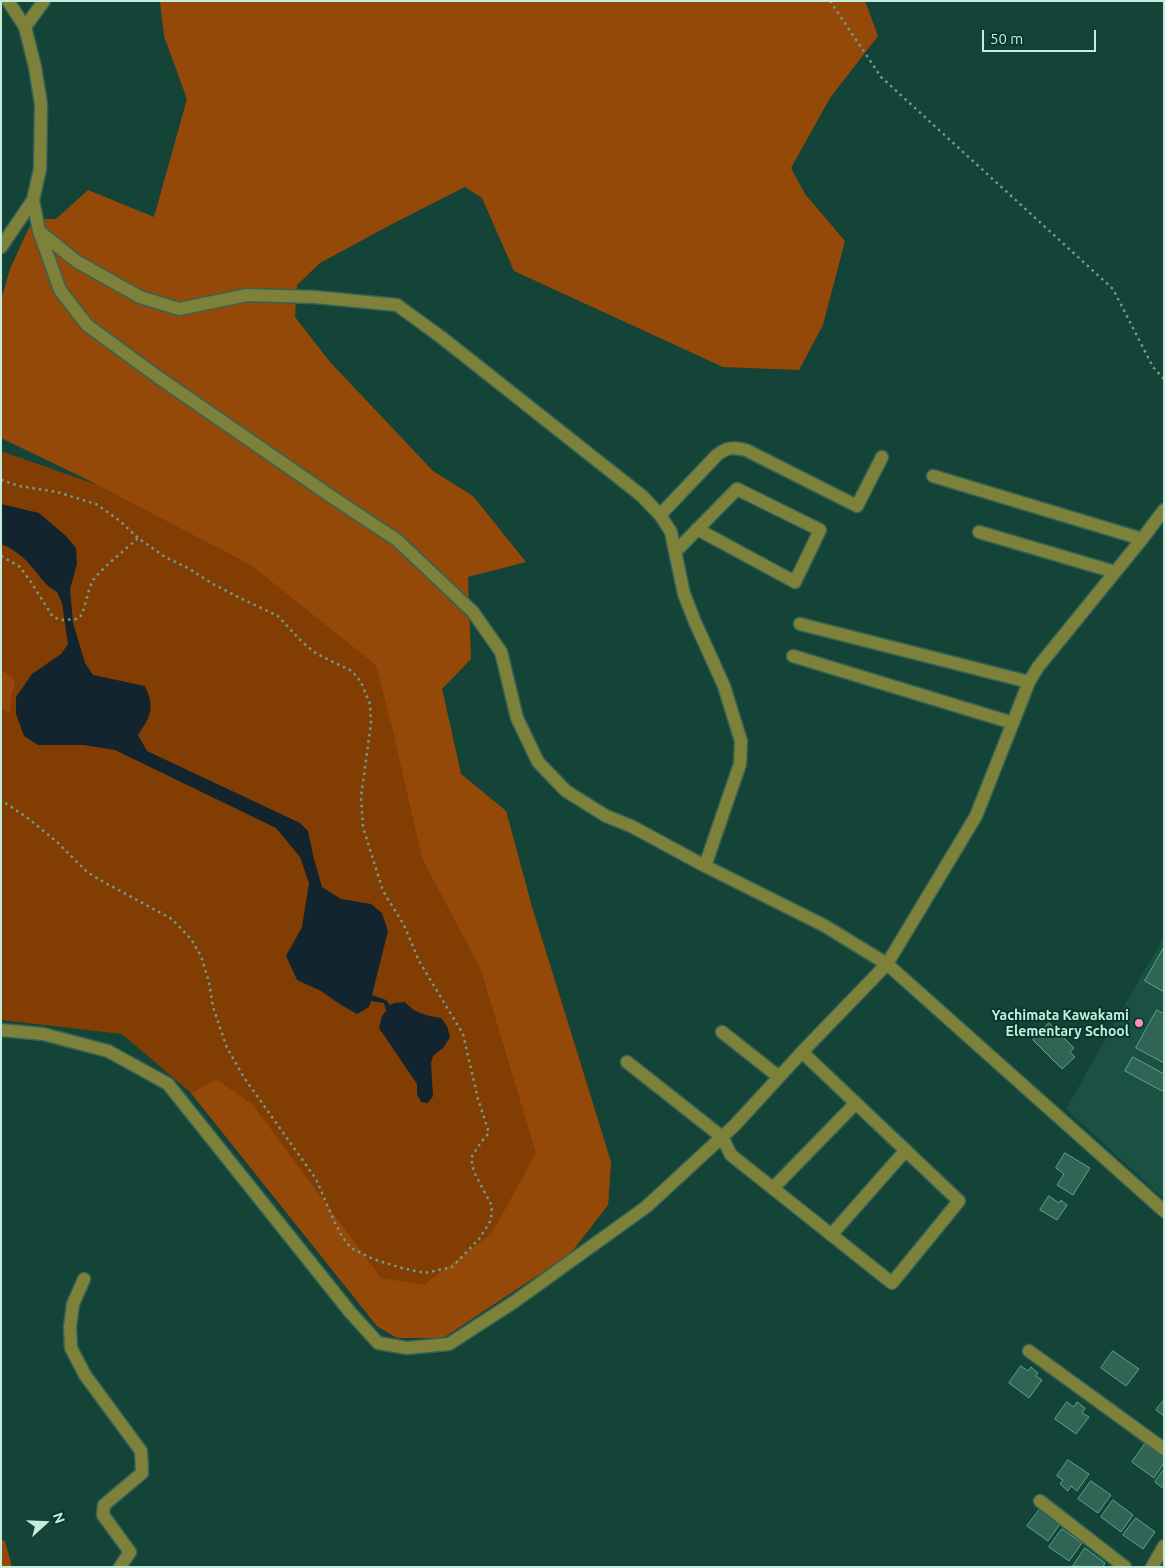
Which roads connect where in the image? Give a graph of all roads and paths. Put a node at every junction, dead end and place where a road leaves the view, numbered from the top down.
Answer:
1 (8, 1) edge
2 (44, 1) edge
3 (830, 1) edge
4 (25, 27) junction
5 (33, 200) junction
6 (39, 231) junction
7 (1, 247) edge
8 (1164, 379) edge
9 (882, 457) dead end
10 (933, 476) dead end
11 (1, 480) edge
12 (1164, 510) edge
13 (660, 515) junction
14 (697, 529) junction
15 (979, 532) dead end
16 (138, 538) junction
17 (1142, 539) junction
18 (676, 551) junction
19 (1, 556) edge
20 (1115, 572) junction
21 (800, 624) dead end
22 (793, 656) dead end
23 (1029, 682) junction
24 (1013, 723) junction
25 (1, 800) edge
26 (705, 866) junction
27 (887, 964) junction
28 (1, 1030) edge
29 (722, 1032) dead end
30 (802, 1052) junction
31 (628, 1062) dead end
32 (779, 1077) junction
33 (856, 1103) junction
34 (722, 1138) junction
35 (906, 1150) junction
36 (773, 1188) junction
37 (1164, 1211) edge
38 (831, 1235) junction
39 (84, 1279) dead end
40 (1030, 1351) dead end
41 (1164, 1449) edge
42 (1040, 1501) dead end
43 (1164, 1546) edge
44 (120, 1567) edge
45 (1125, 1567) edge
46 (1152, 1567) edge

1 - 4 street
2 - 4 street
3 - 8 path
4 - 5 street
5 - 6 street
5 - 7 street
6 - 13 street
6 - 26 street
9 - 13 street
10 - 17 street
11 - 16 path
12 - 17 street
13 - 18 street
14 - 14 street
14 - 18 street
15 - 20 street
16 - 19 path
16 - 25 path
17 - 20 street
18 - 26 street
20 - 23 street
21 - 23 street
22 - 24 street
23 - 24 street
24 - 27 street
26 - 27 street
27 - 30 street
27 - 37 street
28 - 34 street
29 - 32 street
30 - 32 street
30 - 33 street
31 - 34 street
32 - 34 street
33 - 35 street
33 - 36 street
34 - 36 street
35 - 38 street
35 - 38 street
36 - 38 street
39 - 44 street
40 - 41 street
42 - 45 street
43 - 46 street

